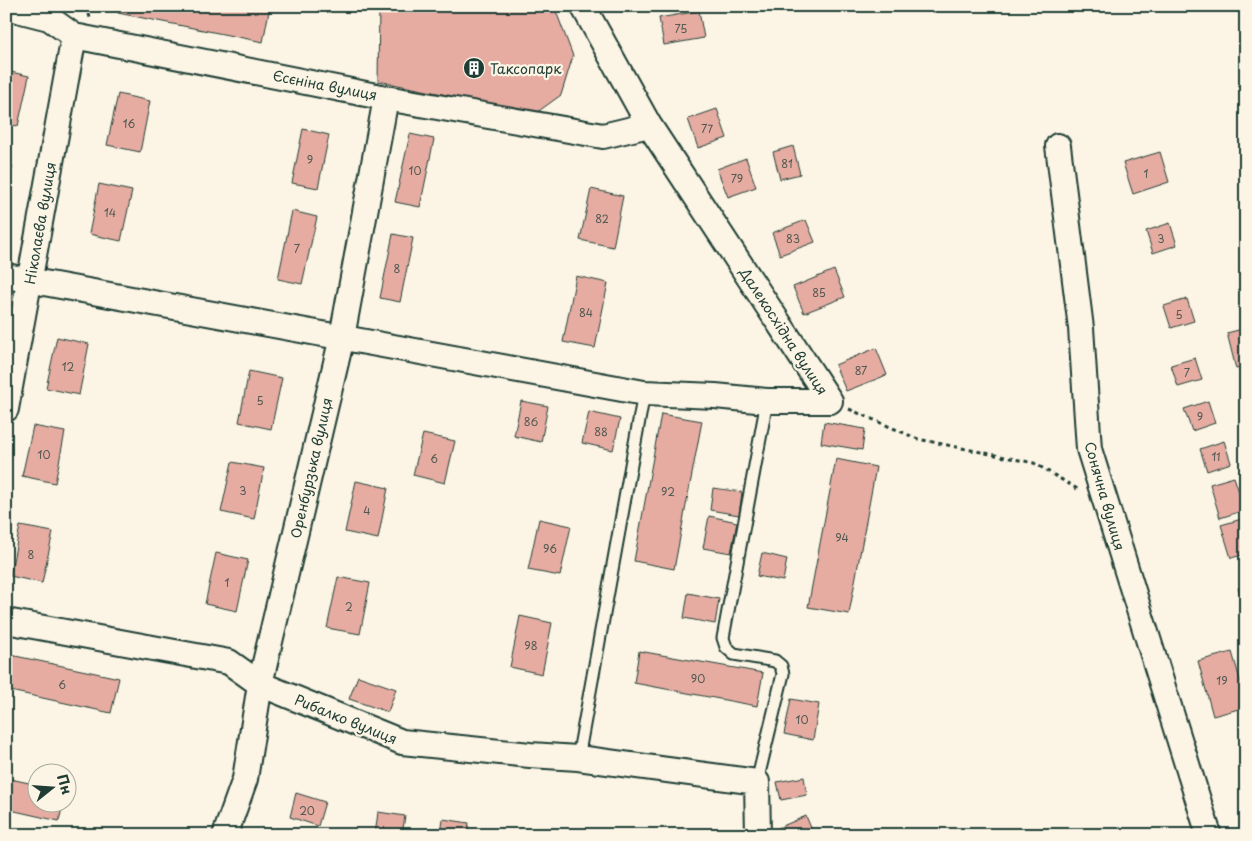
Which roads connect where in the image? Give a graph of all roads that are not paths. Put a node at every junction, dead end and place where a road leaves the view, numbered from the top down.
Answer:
1 (582, 6) edge
2 (6, 8) edge
3 (74, 36) junction
4 (386, 98) junction
5 (650, 126) junction
6 (1058, 146) dead end
7 (6, 276) edge
8 (30, 280) junction
9 (342, 337) junction
10 (644, 393) junction
11 (767, 402) junction
12 (6, 409) edge
13 (6, 621) edge
14 (260, 684) junction
15 (578, 758) junction
16 (756, 782) junction
17 (225, 835) edge
18 (758, 835) edge
19 (1209, 835) edge

1 - 5 street, Далекосхідна вулиця
2 - 3 street, Єсєніна вулиця
3 - 4 street, Єсєніна вулиця
3 - 8 street, Ніколаєва вулиця
4 - 5 street, Єсєніна вулиця
4 - 9 street, Оренбурзька вулиця
5 - 11 street, Далекосхідна вулиця
6 - 19 street, Сонячна вулиця
7 - 8 street
8 - 9 street
8 - 12 street, Ніколаєва вулиця
9 - 10 street
9 - 14 street, Оренбурзька вулиця
10 - 11 street
10 - 15 lane
11 - 16 lane
13 - 14 street, Рибалко вулиця
14 - 15 street, Рибалко вулиця
14 - 17 street, Оренбурзька вулиця
15 - 16 street, Рибалко вулиця
16 - 18 street

